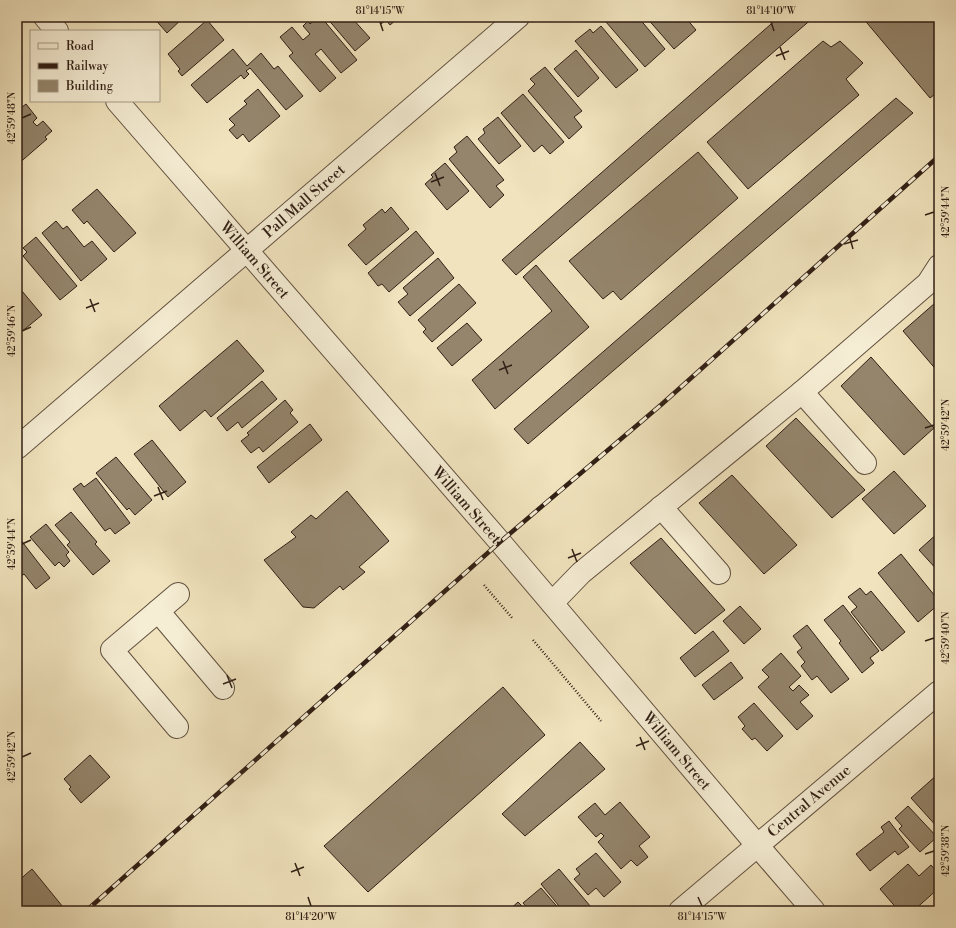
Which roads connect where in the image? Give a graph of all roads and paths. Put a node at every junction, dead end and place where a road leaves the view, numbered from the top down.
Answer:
1 (45, 17) edge
2 (518, 17) edge
3 (56, 30) edge
4 (118, 102) edge
5 (247, 251) junction
6 (938, 272) edge
7 (802, 392) junction
8 (17, 448) edge
9 (865, 463) dead end
10 (662, 508) junction
11 (719, 574) dead end
12 (484, 585) dead end
13 (178, 594) dead end
14 (552, 603) junction
15 (158, 611) junction
16 (513, 619) dead end
17 (533, 640) dead end
18 (223, 688) dead end
19 (939, 692) edge
20 (601, 721) dead end
21 (177, 727) dead end
22 (757, 845) junction
23 (680, 911) edge
24 (814, 911) edge

1 - 3 street
2 - 5 street, Pall Mall Street
4 - 5 street, William Street
5 - 8 street, Pall Mall Street
5 - 14 street, William Street
6 - 7 street
7 - 9 street
7 - 10 street
10 - 11 street
10 - 14 street
12 - 16 path
13 - 15 street
14 - 22 street, William Street
15 - 18 street
15 - 21 street
17 - 20 path
19 - 22 street, Central Avenue
22 - 23 street, Central Avenue
22 - 24 street, William Street

